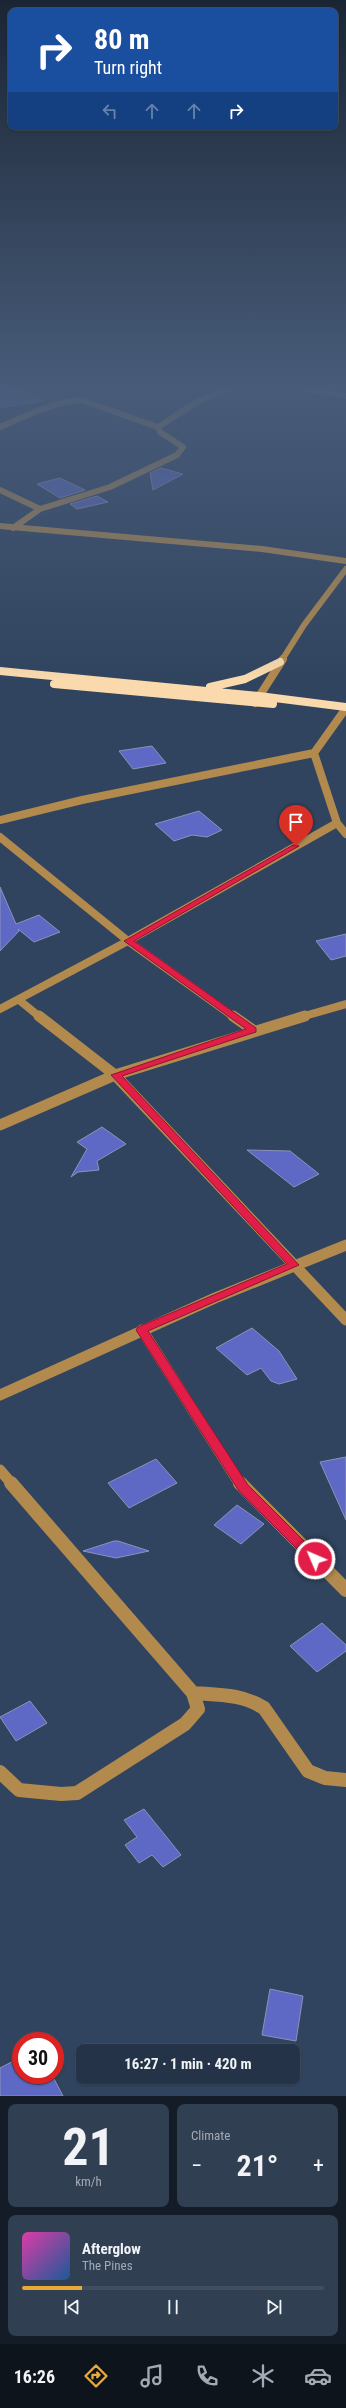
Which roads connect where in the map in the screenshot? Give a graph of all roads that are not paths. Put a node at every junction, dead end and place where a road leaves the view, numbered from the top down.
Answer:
1 (110, 486) edge
2 (0, 490) edge
3 (40, 509) junction
4 (0, 526) edge
5 (13, 528) junction
6 (346, 561) edge
7 (346, 570) edge
8 (336, 584) junction
9 (346, 586) edge
10 (280, 662) junction
11 (0, 671) edge
12 (0, 677) edge
13 (190, 689) junction
14 (257, 699) junction
15 (346, 708) edge
16 (314, 753) junction
17 (0, 820) edge
18 (337, 823) junction
19 (346, 834) edge
20 (0, 837) edge
21 (128, 941) junction
22 (19, 1000) junction
23 (346, 1004) edge
24 (0, 1009) edge
25 (253, 1030) junction
26 (115, 1075) junction
27 (0, 1125) edge
28 (346, 1245) edge
29 (294, 1265) junction
30 (346, 1320) edge
31 (142, 1330) junction
32 (0, 1395) edge
33 (0, 1470) edge
34 (346, 1590) edge
35 (194, 1693) junction
36 (0, 1772) edge
37 (346, 1780) edge

1 - 3 street
2 - 3 street
3 - 5 street
4 - 5 street
5 - 6 street
7 - 8 street
8 - 9 street
8 - 10 street
10 - 13 main road
10 - 14 street
11 - 13 main road
12 - 14 main road
13 - 14 main road
14 - 15 main road
15 - 16 street
16 - 17 street
16 - 18 street
18 - 19 street
18 - 21 street
20 - 21 street
21 - 22 street
21 - 25 street
22 - 24 street
22 - 26 street
23 - 25 street
25 - 26 street
26 - 27 street
26 - 29 street
28 - 29 street
29 - 30 street
29 - 31 street
31 - 32 street
31 - 34 street
33 - 35 street
35 - 36 street
35 - 37 street

